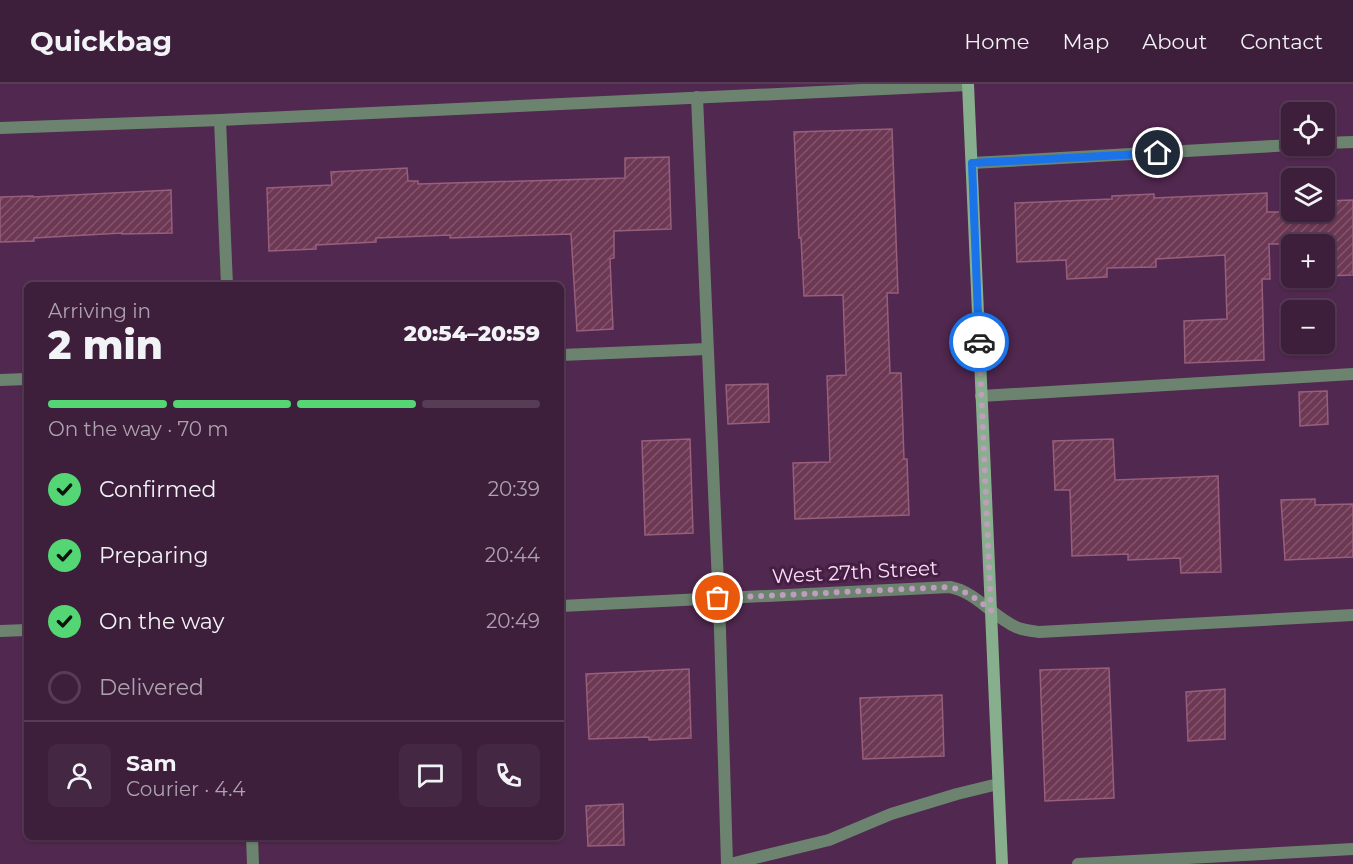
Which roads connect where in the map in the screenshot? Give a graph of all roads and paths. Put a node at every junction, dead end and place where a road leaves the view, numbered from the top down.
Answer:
1 (968, 85) edge
2 (697, 97) junction
3 (220, 120) junction
4 (0, 128) edge
5 (1353, 142) edge
6 (1335, 143) edge
7 (1281, 146) edge
8 (972, 163) junction
9 (227, 282) edge
10 (707, 349) junction
11 (564, 355) edge
12 (1353, 374) edge
13 (24, 378) edge
14 (0, 380) edge
15 (981, 396) junction
16 (718, 598) junction
17 (564, 606) edge
18 (991, 611) junction
19 (1353, 615) edge
20 (24, 630) edge
21 (0, 631) edge
22 (998, 784) junction
23 (252, 840) edge
24 (1353, 849) edge
25 (253, 864) edge
26 (728, 864) edge
27 (1002, 864) edge
28 (1078, 864) edge

1 - 2 street
1 - 8 street
2 - 3 street
2 - 10 street
3 - 4 street
3 - 9 street
5 - 6 street
7 - 8 street
8 - 15 street
10 - 11 street
10 - 16 street
12 - 15 street
13 - 14 street
15 - 18 street
16 - 17 street, West 27th Street
16 - 18 street, West 27th Street
16 - 26 street
18 - 19 street, West 27th Street
18 - 22 street
20 - 21 street
22 - 26 street
22 - 27 street
23 - 25 street
24 - 28 street

